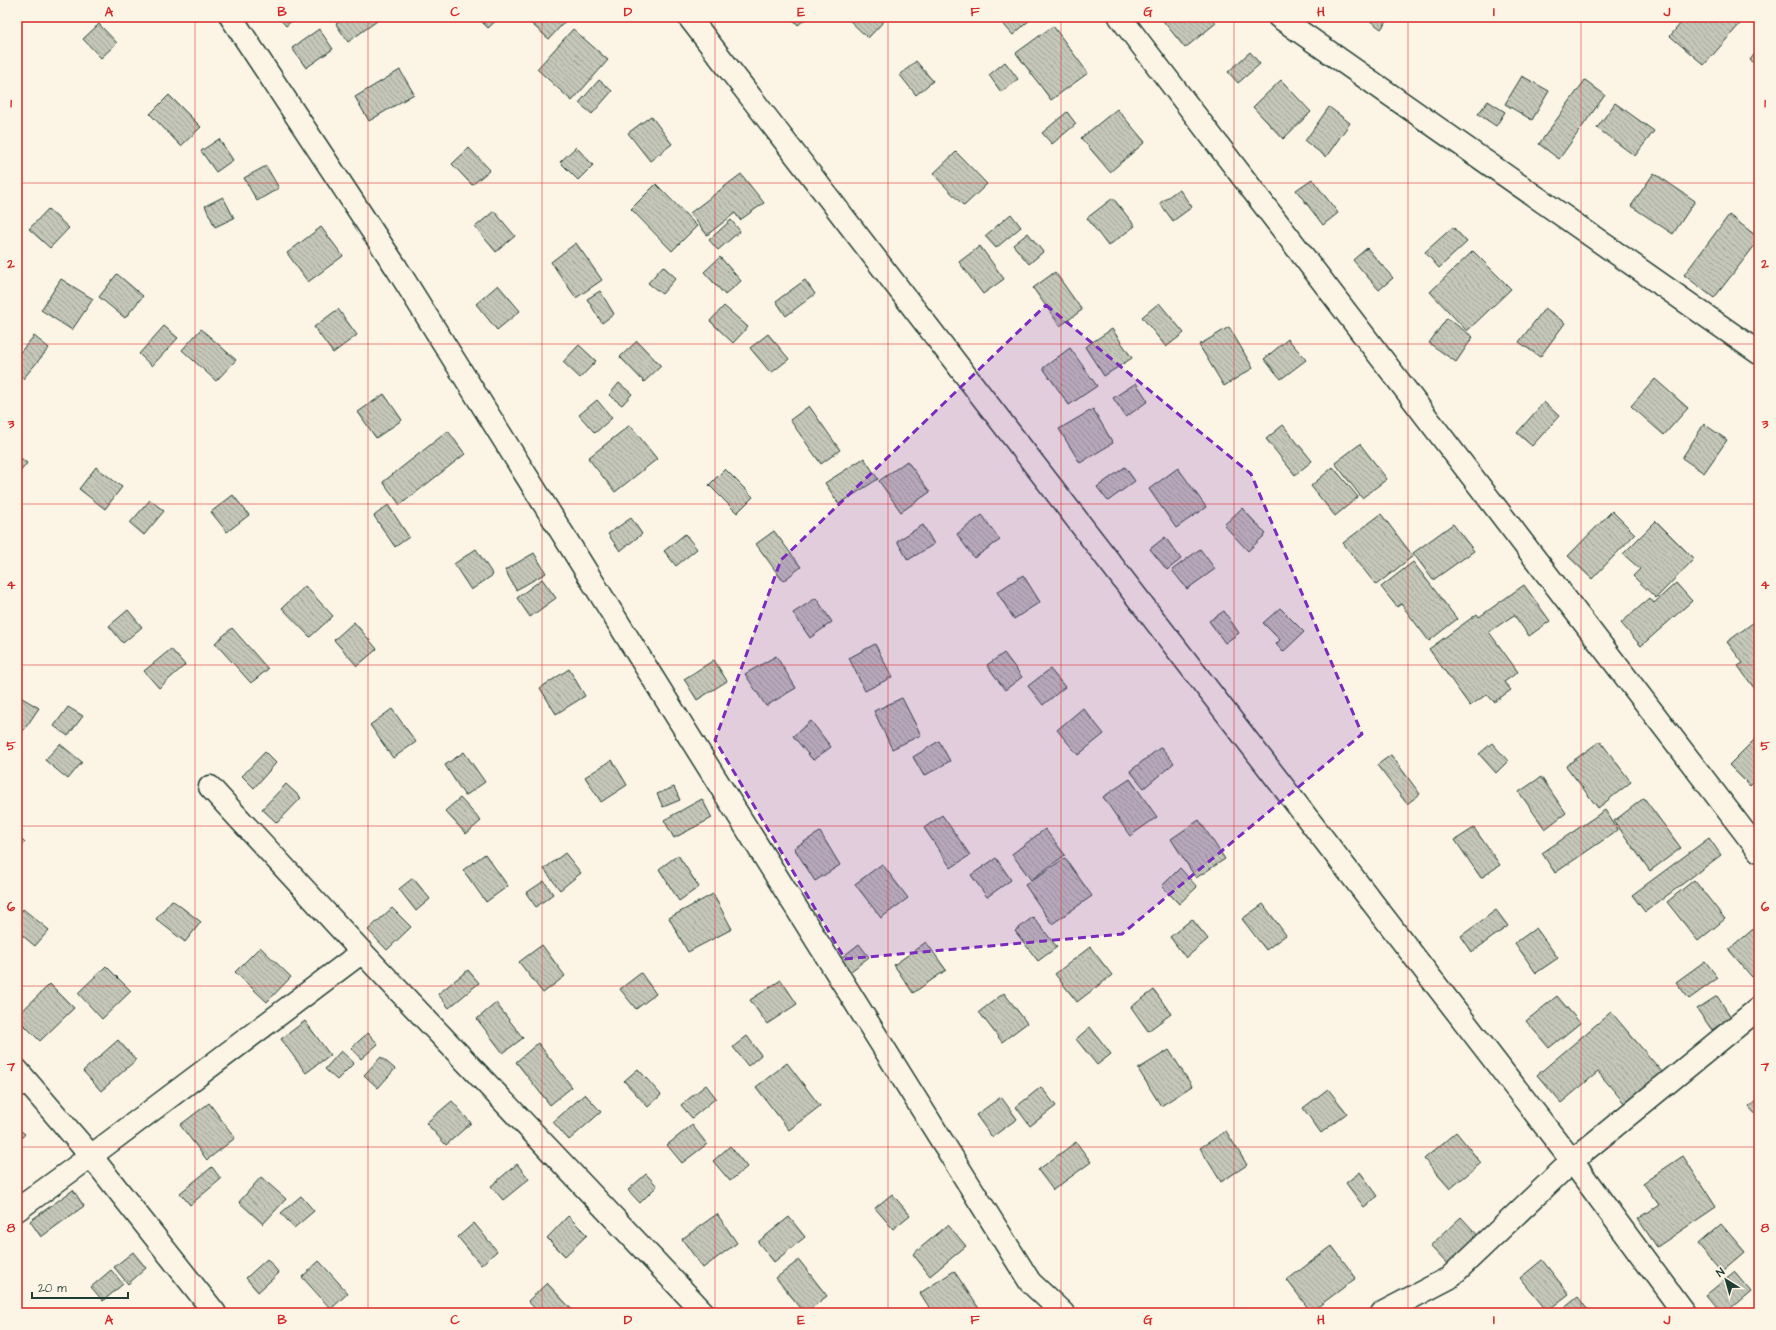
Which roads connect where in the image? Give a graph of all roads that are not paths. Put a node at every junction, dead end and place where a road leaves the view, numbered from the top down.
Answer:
1 (231, 17) edge
2 (689, 17) edge
3 (1120, 17) edge
4 (1279, 17) edge
5 (1759, 353) edge
6 (210, 787) dead end
7 (1759, 851) edge
8 (362, 952) junction
9 (1759, 1008) edge
10 (17, 1070) edge
11 (91, 1156) junction
12 (1572, 1161) junction
13 (17, 1210) edge
14 (215, 1313) edge
15 (704, 1313) edge
16 (1063, 1313) edge
17 (1382, 1313) edge
18 (1684, 1313) edge

1 - 16 street
2 - 12 street
3 - 7 street
4 - 5 street
6 - 8 street
8 - 11 street
8 - 15 street
9 - 12 street
10 - 11 street
11 - 13 street
11 - 14 street
12 - 17 street
12 - 18 street

